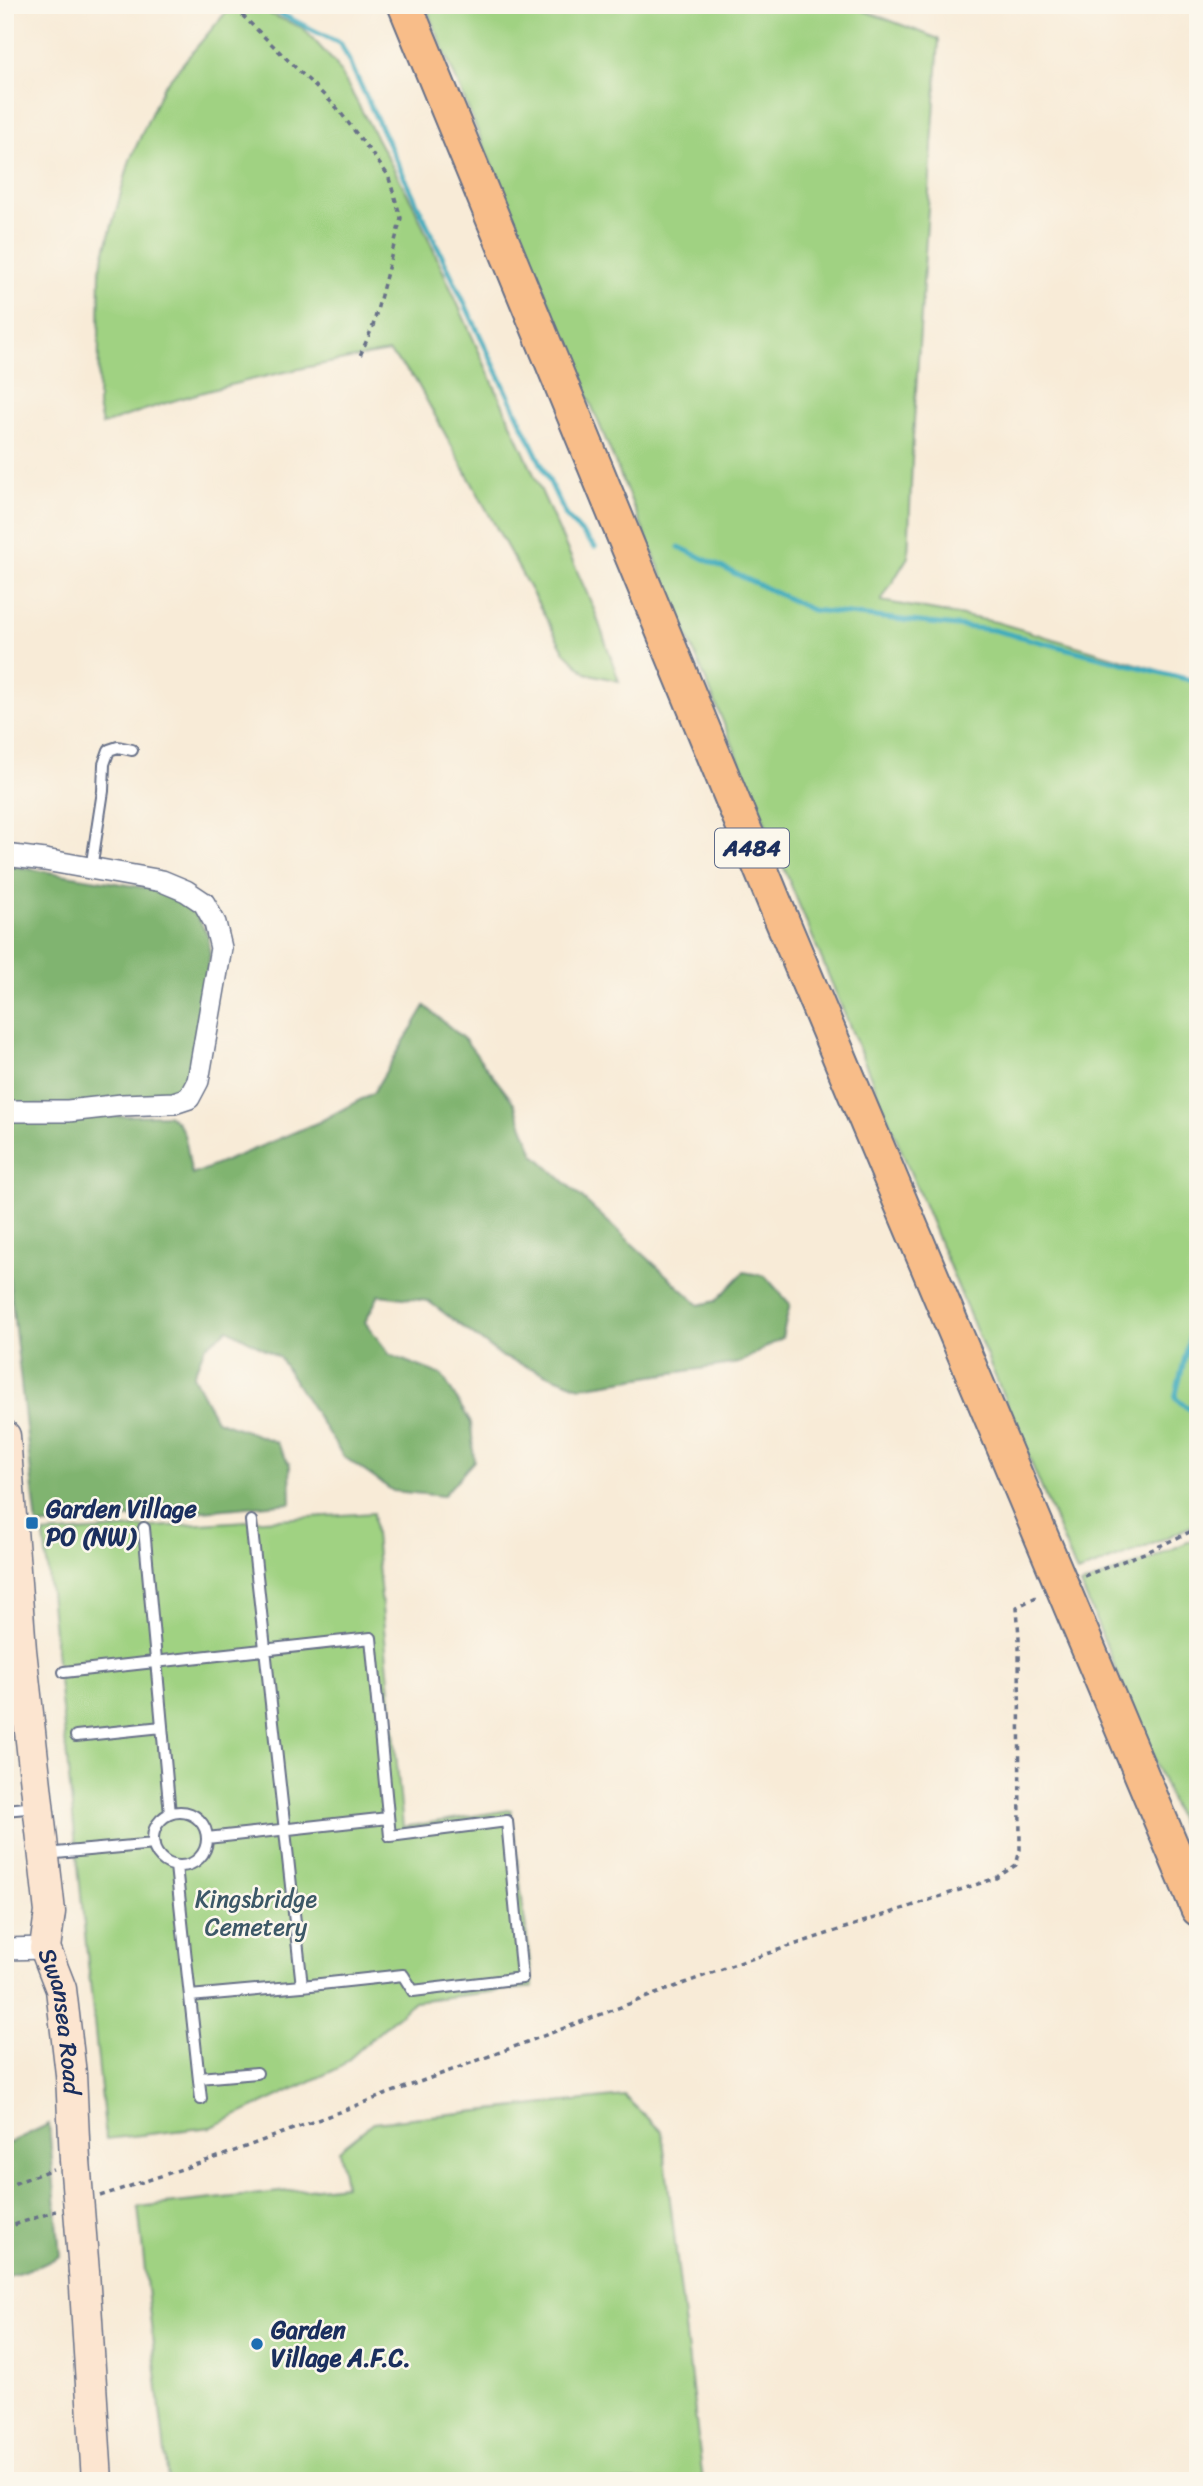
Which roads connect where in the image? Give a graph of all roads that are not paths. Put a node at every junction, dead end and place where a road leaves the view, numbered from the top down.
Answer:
1 (405, 5) edge
2 (132, 750) dead end
3 (5, 855) edge
4 (91, 869) junction
5 (5, 1111) edge
6 (5, 1436) edge
7 (251, 1521) dead end
8 (144, 1528) dead end
9 (264, 1649) junction
10 (156, 1661) junction
11 (64, 1672) dead end
12 (163, 1727) junction
13 (76, 1736) dead end
14 (39, 1806) junction
15 (5, 1810) edge
16 (170, 1814) junction
17 (388, 1818) junction
18 (285, 1829) junction
19 (207, 1838) junction
20 (154, 1844) junction
21 (45, 1854) junction
22 (176, 1866) junction
23 (1198, 1909) edge
24 (45, 1948) junction
25 (5, 1949) edge
26 (302, 1986) junction
27 (190, 1996) junction
28 (257, 2073) dead end
29 (199, 2078) junction
30 (201, 2099) dead end
31 (92, 2476) edge

1 - 23 main road, A484
2 - 4 lane
3 - 4 street
4 - 5 street
6 - 14 main road, Swansea Road
7 - 9 lane
8 - 10 lane
9 - 10 lane
9 - 17 lane
9 - 18 lane
10 - 11 lane
10 - 12 lane
12 - 13 lane
12 - 16 lane
14 - 15 lane
14 - 21 main road, Swansea Road
16 - 19 lane
16 - 20 lane
17 - 18 lane
17 - 26 lane
18 - 19 lane
18 - 26 lane
19 - 22 lane
20 - 21 lane
20 - 22 lane
21 - 24 main road, Swansea Road
22 - 27 lane
24 - 25 street
24 - 31 main road, Swansea Road, bridge
26 - 27 lane
27 - 29 lane
28 - 29 lane
29 - 30 lane

